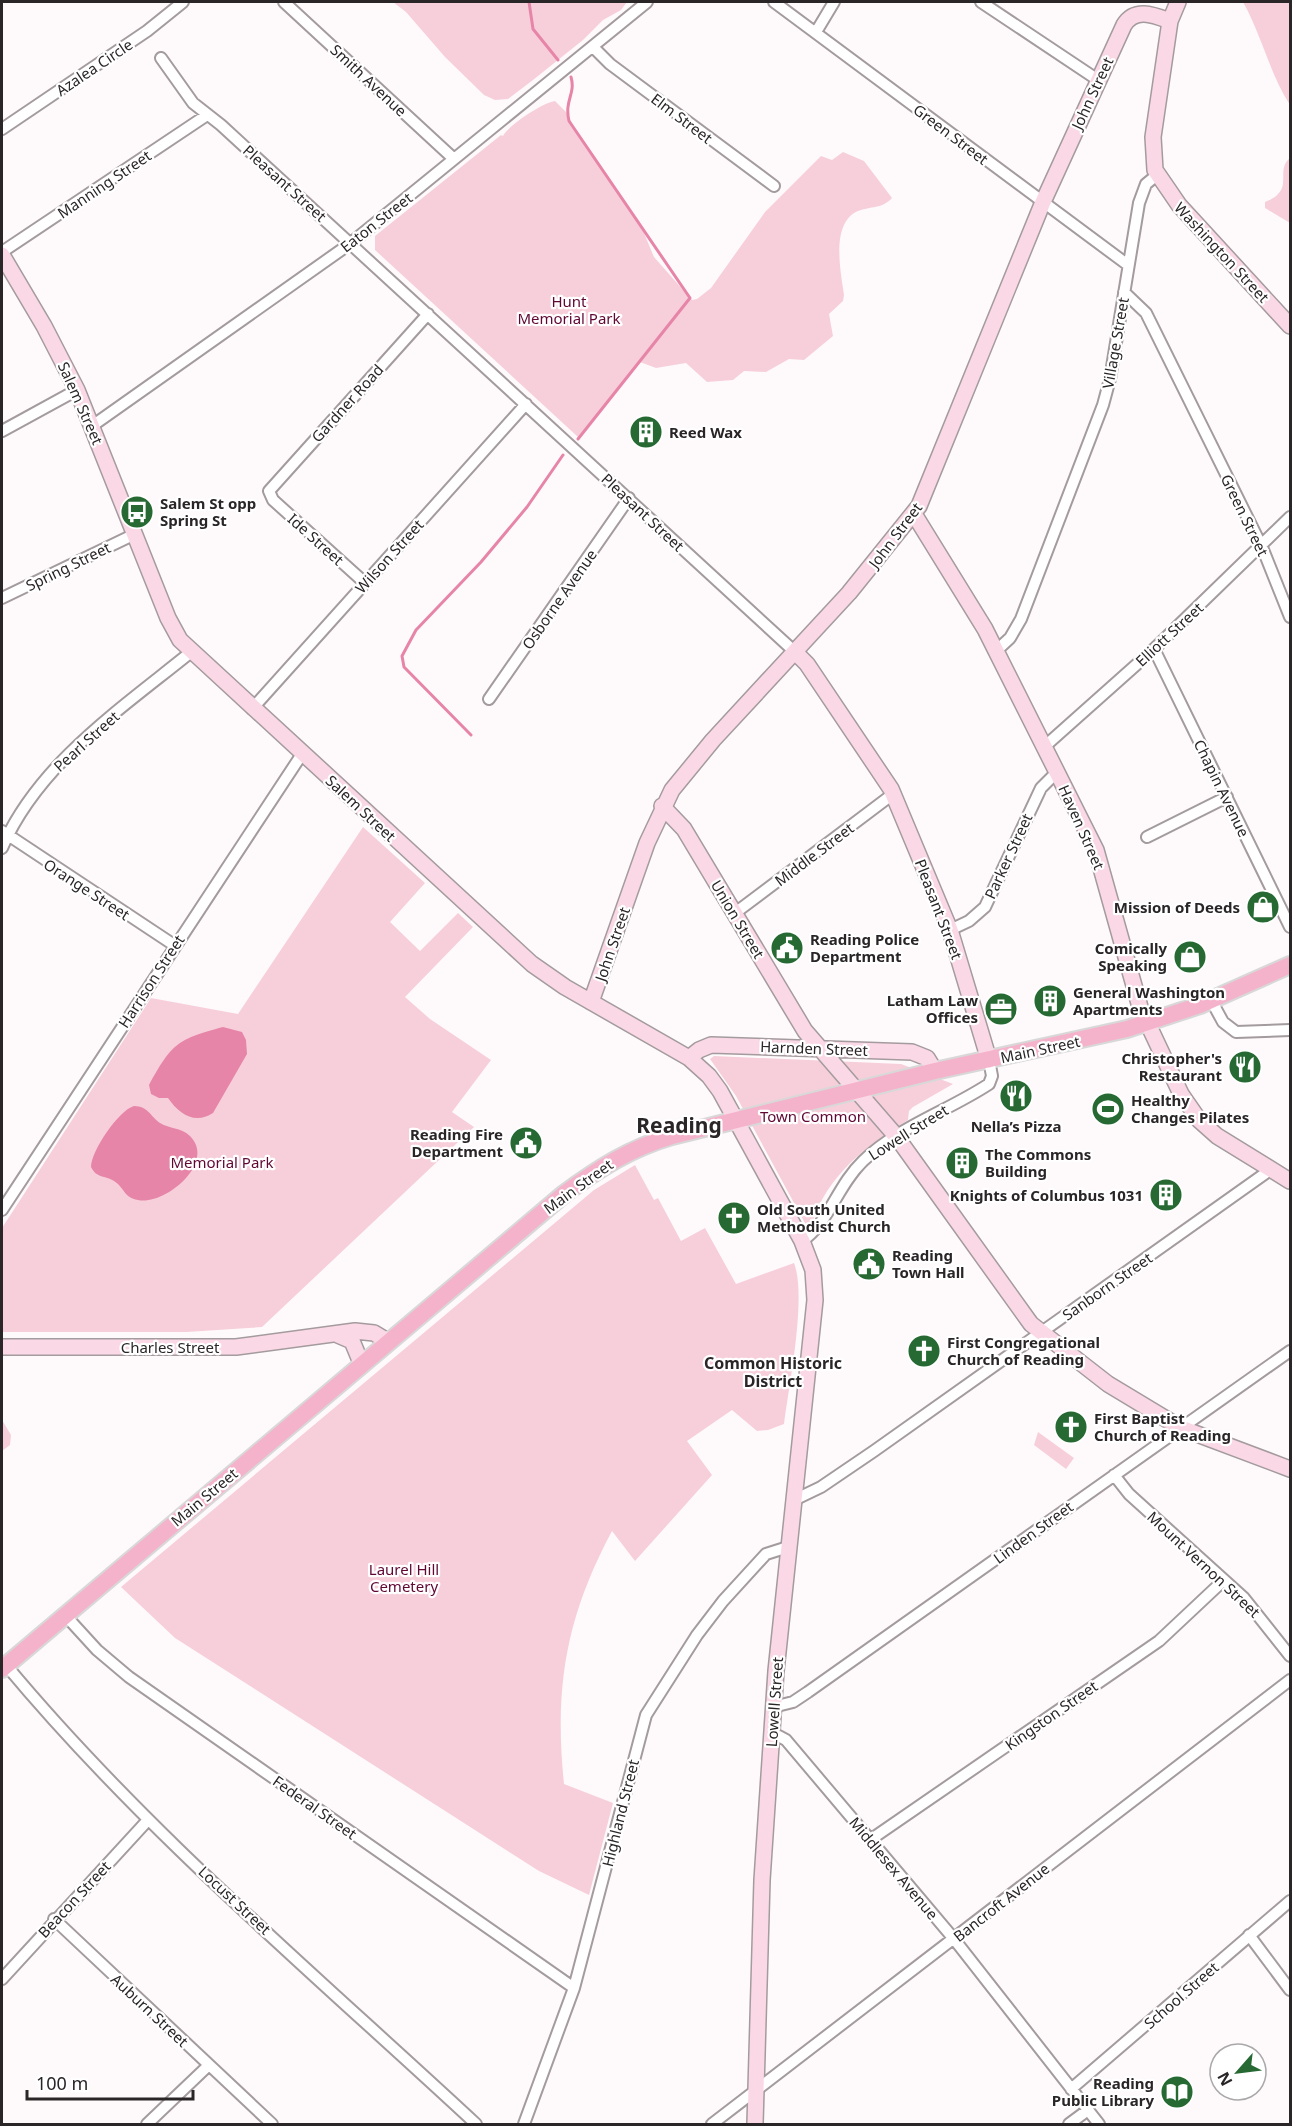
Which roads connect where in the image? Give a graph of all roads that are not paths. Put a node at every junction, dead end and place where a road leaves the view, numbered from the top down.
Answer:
1 (183, 2) edge
2 (284, 2) edge
3 (647, 2) edge
4 (774, 2) edge
5 (834, 2) edge
6 (981, 2) edge
7 (1135, 2) edge
8 (1168, 2) edge
9 (1179, 2) edge
10 (1126, 21) junction
11 (1170, 21) junction
12 (816, 33) junction
13 (593, 47) junction
14 (162, 58) dead end
15 (1098, 80) junction
16 (207, 115) junction
17 (2, 129) edge
18 (454, 159) junction
19 (1157, 175) junction
20 (774, 186) dead end
21 (1043, 202) junction
22 (351, 243) junction
23 (2, 254) edge
24 (1128, 265) junction
25 (1124, 292) junction
26 (428, 314) junction
27 (1290, 326) edge
28 (77, 390) junction
29 (526, 404) junction
30 (92, 426) junction
31 (2, 431) edge
32 (269, 494) joint
33 (628, 498) junction
34 (914, 514) junction
35 (1290, 517) edge
36 (135, 534) junction
37 (1262, 547) junction
38 (365, 584) junction
39 (2, 598) edge
40 (1290, 616) edge
41 (1154, 649) junction
42 (996, 651) junction
43 (191, 652) junction
44 (795, 652) junction
45 (489, 699) dead end
46 (252, 709) junction
47 (1044, 747) junction
48 (302, 754) junction
49 (1057, 772) junction
50 (893, 794) junction
51 (1227, 797) junction
52 (662, 806) junction
53 (4, 834) edge
54 (1147, 837) dead end
55 (2, 848) edge
56 (735, 913) junction
57 (1290, 927) edge
58 (950, 930) junction
59 (174, 945) junction
60 (1290, 965) edge
61 (1211, 1000) junction
62 (591, 1002) junction
63 (1146, 1024) junction
64 (1290, 1030) edge
65 (819, 1049) junction
66 (689, 1059) junction
67 (989, 1060) junction
68 (935, 1071) junction
69 (857, 1091) junction
70 (736, 1120) junction
71 (896, 1136) junction
72 (1270, 1170) junction
73 (1290, 1181) edge
74 (2, 1210) edge
75 (802, 1241) junction
76 (814, 1281) joint
77 (1039, 1332) junction
78 (343, 1334) junction
79 (388, 1342) junction
80 (2, 1347) edge
81 (1290, 1351) edge
82 (362, 1365) junction
83 (1181, 1428) junction
84 (1290, 1469) edge
85 (1114, 1475) junction
86 (794, 1500) junction
87 (788, 1547) junction
88 (1224, 1580) junction
89 (65, 1615) junction
90 (1290, 1656) edge
91 (4, 1667) edge
92 (1290, 1680) edge
93 (773, 1707) junction
94 (771, 1732) junction
95 (148, 1820) junction
96 (870, 1840) junction
97 (1290, 1901) edge
98 (54, 1919) junction
99 (1249, 1935) junction
100 (954, 1939) junction
101 (2, 1979) edge
102 (574, 1988) junction
103 (1290, 1990) edge
104 (209, 2065) junction
105 (1071, 2089) junction
106 (756, 2092) junction
107 (1088, 2110) junction
108 (147, 2124) edge
109 (272, 2124) edge
110 (476, 2124) edge
111 (524, 2124) edge
112 (712, 2124) edge
113 (755, 2124) edge
114 (1069, 2124) edge
115 (1099, 2124) edge

1 - 17 street, Azalea Circle
2 - 18 street, Smith Avenue
3 - 13 street, Eaton Street
4 - 12 street, Green Street
5 - 12 street
6 - 15 street
7 - 10 street, John Street
8 - 11 street
9 - 11 street
10 - 11 street
10 - 15 street, John Street
11 - 19 street
12 - 21 street, Green Street
13 - 18 street, Eaton Street
13 - 20 street, Elm Street
14 - 16 street, Pleasant Street
15 - 21 street, John Street
16 - 22 street, Pleasant Street
16 - 23 street, Manning Street
18 - 22 street, Eaton Street
19 - 24 street, Village Street
19 - 27 street, Washington Street
21 - 24 street, Green Street
21 - 34 street, John Street
22 - 26 street, Pleasant Street
22 - 30 street, Eaton Street
23 - 28 street, Salem Street
24 - 25 street, Village Street
25 - 37 street, Green Street
25 - 42 street, Village Street
26 - 29 street, Pleasant Street
26 - 32 street, Gardner Road
28 - 30 street, Salem Street
28 - 31 street
29 - 33 street, Pleasant Street
29 - 38 street, Wilson Street
30 - 36 street, Salem Street
32 - 38 street, Ide Street
33 - 44 street, Pleasant Street
33 - 45 street, Osborne Avenue
34 - 42 street, Haven Street
34 - 44 street, John Street
35 - 37 street, Elliott Street
36 - 39 street, Spring Street
36 - 43 street, Salem Street
37 - 40 street, Green Street
37 - 41 street, Elliott Street
38 - 46 street, Wilson Street
41 - 47 street, Elliott Street
41 - 51 street, Chapin Avenue
42 - 47 street, Haven Street
43 - 46 street, Salem Street
43 - 53 street, Pearl Street
44 - 50 street, Pleasant Street
44 - 52 street, John Street
46 - 48 street, Salem Street
47 - 49 street, Haven Street
48 - 59 street, Harrison Street
48 - 62 street, Salem Street
49 - 58 street, Parker Street
49 - 63 street, Haven Street
50 - 56 street, Middle Street
50 - 58 street, Pleasant Street
51 - 54 street
51 - 57 street, Chapin Avenue
52 - 56 street, Union Street
52 - 62 street, John Street
53 - 55 street, Pearl Street
53 - 59 street, Orange Street
56 - 65 street, Union Street
58 - 67 street, Pleasant Street
59 - 74 street, Harrison Street
60 - 61 main road, Main Street
61 - 63 main road, Main Street
61 - 64 street
62 - 66 street, Salem Street
63 - 67 main road, Main Street
63 - 72 street, Haven Street
65 - 66 street, Harnden Street
65 - 68 street, Harnden Street
65 - 69 street, Union Street
66 - 70 street, Salem Street
67 - 68 main road, Main Street
67 - 71 street, Lowell Street
68 - 69 main road, Main Street
69 - 70 main road, Main Street
69 - 71 street, Union Street
70 - 75 street, Salem Street
70 - 79 main road, Main Street
71 - 75 street, Lowell Street
71 - 77 street, Union Street
72 - 73 street, Haven Street
72 - 77 street, Sanborn Street
75 - 76 street, Salem Street
76 - 86 street, Lowell Street
77 - 83 street, Union Street
77 - 86 street, Sanborn Street
78 - 79 street, Charles Street
78 - 80 street, Charles Street
78 - 82 street
79 - 82 main road, Main Street
81 - 83 street, Linden Street
82 - 89 main road, Main Street
83 - 84 street, Union Street
83 - 85 street, Linden Street
85 - 88 street, Mount Vernon Street
85 - 93 street, Linden Street
86 - 87 street, Lowell Street
87 - 93 street, Lowell Street
87 - 102 street, Highland Street
88 - 90 street, Mount Vernon Street
88 - 96 street, Kingston Street
89 - 91 main road, Main Street
89 - 102 street, Federal Street
91 - 95 street, Locust Street
92 - 100 street, Bancroft Avenue
93 - 94 street, Lowell Street
94 - 96 street, Middlesex Avenue
94 - 106 street, Lowell Street
95 - 98 street, Beacon Street
95 - 110 street, Locust Street
96 - 100 street, Middlesex Avenue
97 - 99 street, School Street
98 - 101 street, Beacon Street
98 - 104 street, Auburn Street
99 - 103 street
99 - 105 street, School Street
100 - 105 street, Middlesex Avenue
100 - 106 street, Bancroft Avenue
102 - 111 street, Highland Street
104 - 108 street
104 - 109 street, Auburn Street
105 - 107 street, Middlesex Avenue
106 - 112 street, Bancroft Avenue
106 - 113 street, Lowell Street
107 - 114 street
107 - 115 street, Middlesex Avenue

